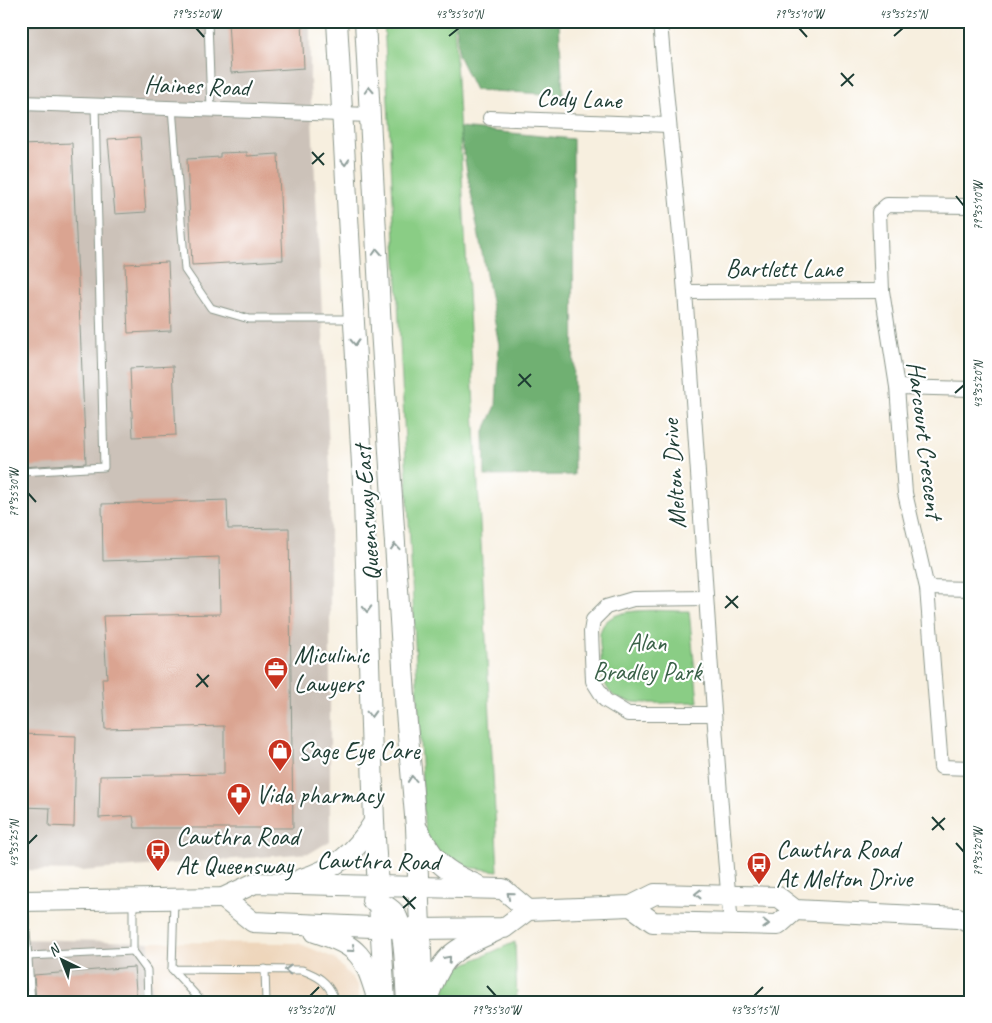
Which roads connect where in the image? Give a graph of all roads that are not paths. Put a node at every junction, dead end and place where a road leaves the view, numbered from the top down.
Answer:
1 (67, 21) edge
2 (208, 21) edge
3 (338, 21) edge
4 (365, 21) edge
5 (660, 21) edge
6 (21, 23) edge
7 (21, 103) edge
8 (94, 105) junction
9 (172, 108) junction
10 (211, 109) junction
11 (342, 114) junction
12 (370, 115) junction
13 (490, 118) dead end
14 (668, 125) junction
15 (971, 206) edge
16 (882, 291) junction
17 (685, 292) junction
18 (353, 320) junction
19 (897, 387) junction
20 (971, 389) edge
21 (21, 472) edge
22 (927, 588) junction
23 (971, 589) edge
24 (705, 598) junction
25 (714, 714) junction
26 (971, 768) edge
27 (374, 822) junction
28 (416, 827) junction
29 (285, 884) junction
30 (418, 888) junction
31 (488, 889) junction
32 (728, 894) junction
33 (379, 895) junction
34 (223, 898) junction
35 (133, 899) junction
36 (174, 899) junction
37 (23, 901) edge
38 (631, 906) junction
39 (528, 910) junction
40 (795, 910) junction
41 (966, 917) edge
42 (731, 924) junction
43 (292, 925) junction
44 (504, 928) junction
45 (400, 929) junction
46 (133, 951) junction
47 (28, 956) junction
48 (172, 969) junction
49 (265, 970) junction
50 (334, 997) dead end
51 (31, 1002) edge
52 (148, 1002) edge
53 (202, 1002) edge
54 (266, 1002) edge
55 (378, 1002) edge
56 (385, 1002) edge
57 (407, 1002) edge
58 (424, 1002) edge

1 - 6 lane
2 - 10 lane
3 - 11 main road, Queensway East
12 -> 4 main road, Queensway East
5 - 14 street, Melton Drive
7 - 8 street, Haines Road
8 - 9 street, Haines Road
8 - 21 lane
9 - 10 street, Haines Road
9 - 18 lane
10 - 11 street, Haines Road
11 - 12 street, Haines Road
11 -> 18 main road, Queensway East
28 -> 12 main road, Queensway East
13 - 14 street, Cody Lane
14 - 17 street, Melton Drive
15 - 16 street, Harcourt Crescent
16 - 17 street, Bartlett Lane
16 - 19 street, Harcourt Crescent
17 - 24 street, Melton Drive
18 -> 27 main road, Queensway East
19 - 20 street
19 - 22 street, Harcourt Crescent
22 - 23 street
22 - 26 street, Harcourt Crescent
24 - 25 street, Melton Drive
24 - 25 street
25 - 32 street, Melton Drive
27 - 29 main road
27 - 33 main road, Queensway East
28 - 30 main road, Queensway East
28 - 31 main road
29 - 33 main road, Cawthra Road
29 - 34 main road, Cawthra Road
30 - 31 main road, Cawthra Road
30 - 33 main road, Cawthra Road
30 - 45 main road, Queensway East
39 -> 31 main road, Cawthra Road
32 -> 38 main road
32 - 40 main road
32 - 42 street, Melton Drive
33 - 45 main road, Queensway East
34 - 36 main road, Cawthra Road
34 - 43 main road
35 - 36 main road, Cawthra Road
35 - 37 main road, Cawthra Road
35 - 46 lane
36 - 48 lane
37 - 47 lane
38 - 39 main road
38 - 42 main road
39 - 44 main road
40 - 41 main road
42 -> 40 main road
43 - 45 main road
43 -> 55 main road
44 - 45 main road
58 -> 44 main road
45 - 56 main road, Queensway East
45 - 57 main road
45 - 58 main road, Queensway East
46 - 47 lane
46 - 52 lane
47 - 51 lane
48 - 49 lane
48 - 53 lane
50 -> 49 lane
49 - 54 lane

